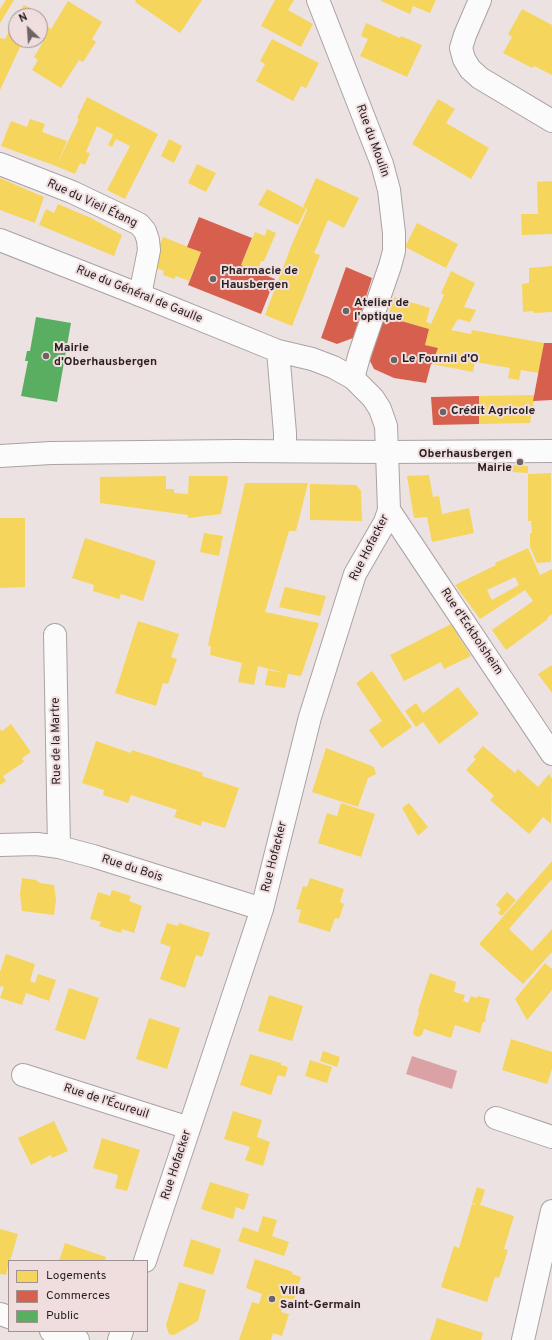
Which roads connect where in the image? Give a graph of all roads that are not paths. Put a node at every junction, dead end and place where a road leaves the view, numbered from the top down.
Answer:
1 (318, 0) edge
2 (480, 0) edge
3 (552, 121) edge
4 (0, 164) edge
5 (0, 240) edge
6 (140, 294) junction
7 (278, 351) junction
8 (353, 378) junction
9 (285, 451) junction
10 (552, 451) edge
11 (387, 452) junction
12 (0, 456) edge
13 (389, 510) junction
14 (55, 634) dead end
15 (552, 754) edge
16 (0, 845) edge
17 (59, 847) junction
18 (262, 909) junction
19 (23, 1075) dead end
20 (496, 1118) dead end
21 (189, 1128) junction
22 (552, 1137) edge
23 (552, 1211) edge
24 (145, 1260) edge
25 (54, 1332) edge
26 (78, 1340) edge
27 (523, 1340) edge

1 - 8 street, Rue du Moulin
2 - 3 street
4 - 6 street, Rue du Vieil Étang
5 - 6 street, Rue du Général de Gaulle
6 - 7 street, Rue du Général de Gaulle
7 - 8 street, Rue du Général de Gaulle
7 - 9 street
8 - 11 street, Rue du Général de Gaulle
9 - 11 street
9 - 12 street
10 - 11 street
11 - 13 street, Rue Hofacker
13 - 15 street, Rue d'Eckbolsheim
13 - 18 street, Rue Hofacker
14 - 17 street, Rue de la Martre
16 - 17 street, Rue du Bois
17 - 18 street, Rue du Bois
18 - 21 street, Rue Hofacker
19 - 21 street, Rue de l'Écureuil
20 - 22 street
21 - 24 street, Rue Hofacker
23 - 27 street
25 - 26 street

